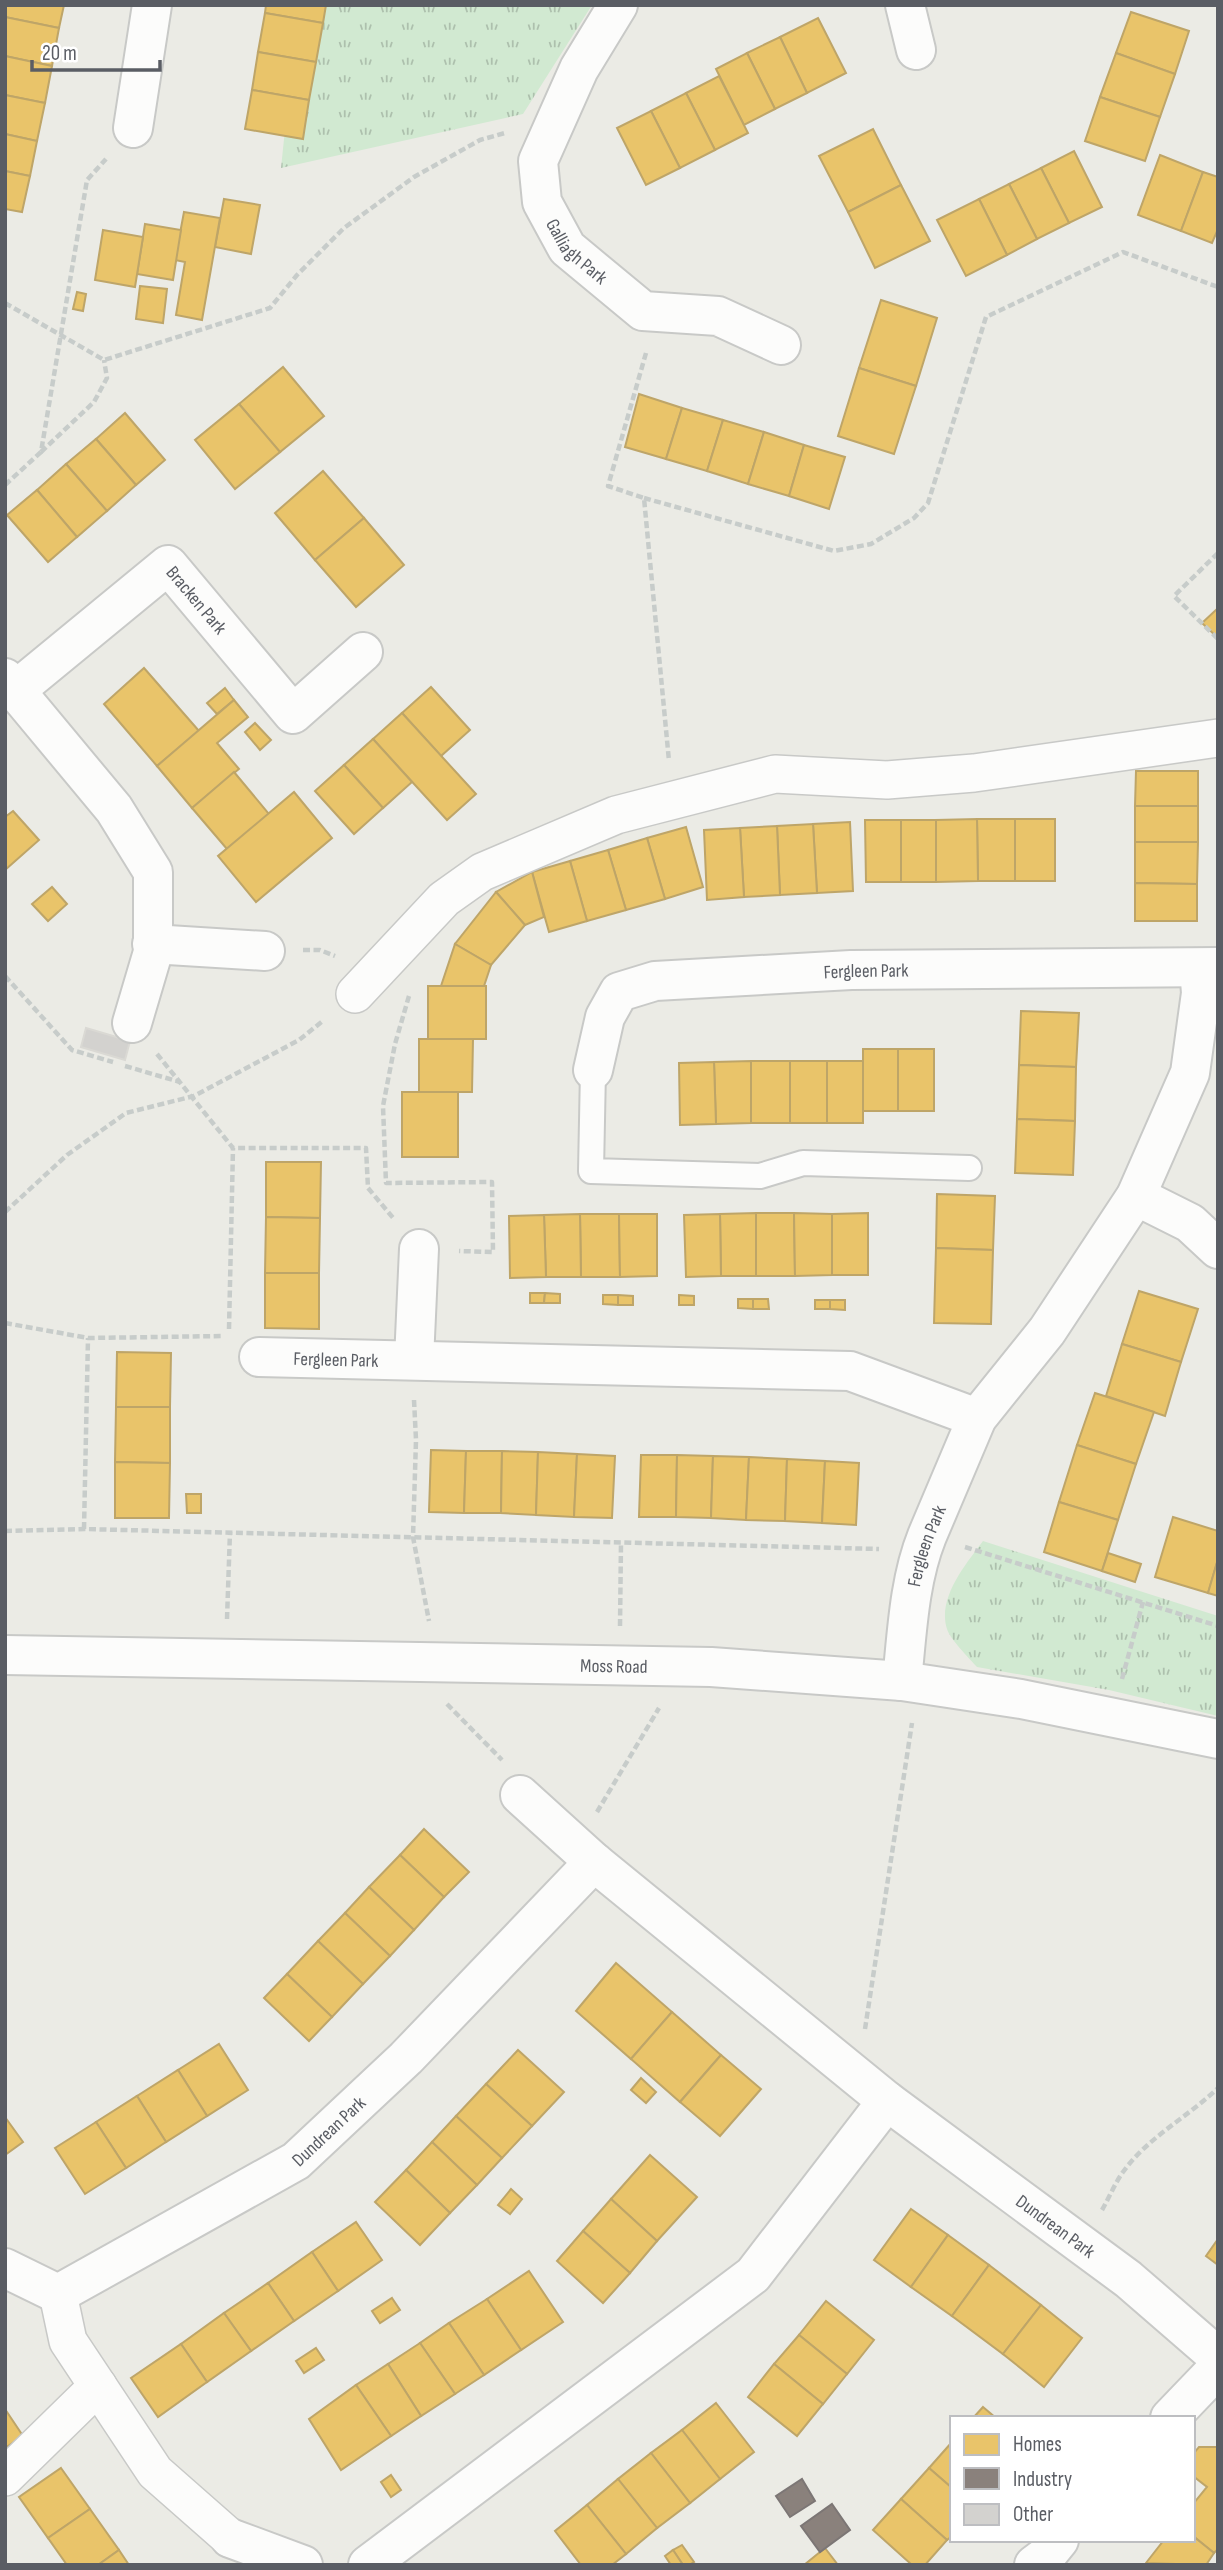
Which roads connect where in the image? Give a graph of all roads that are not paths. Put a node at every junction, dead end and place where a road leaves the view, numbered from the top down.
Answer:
1 (152, 5) edge
2 (618, 5) edge
3 (905, 5) edge
4 (916, 50) dead end
5 (133, 128) road end
6 (781, 345) dead end
7 (363, 652) dead end
8 (10, 684) edge
9 (1218, 738) edge
10 (152, 944) junction
11 (265, 951) road end
12 (1209, 967) edge
13 (365, 983) road end
14 (132, 1023) road end
15 (593, 1070) joint
16 (969, 1168) dead end
17 (1136, 1196) junction
18 (419, 1249) road end
19 (1218, 1249) edge
20 (258, 1357) dead end
21 (413, 1361) junction
22 (977, 1418) junction
23 (5, 1655) edge
24 (910, 1683) junction
25 (1218, 1740) edge
26 (520, 1795) road end
27 (582, 1852) junction
28 (887, 2101) junction
29 (5, 2268) edge
30 (58, 2294) junction
31 (1218, 2357) edge
32 (1218, 2368) edge
33 (98, 2386) junction
34 (1172, 2416) edge
35 (5, 2477) edge
36 (230, 2538) joint
37 (1057, 2542) edge
38 (303, 2565) edge
39 (368, 2565) edge
40 (1034, 2565) edge

1 - 5 street
2 - 6 street, Galliagh Park
3 - 4 street
7 - 8 street, Bracken Park
8 - 10 street, Bracken Park
9 - 13 street
10 - 11 street
10 - 14 street, Bracken Park
12 - 15 street, Fergleen Park
12 - 17 street, Fergleen Park
15 - 16 lane
17 - 19 street
17 - 22 street, Fergleen Park
18 - 21 street
20 - 21 street, Fergleen Park
21 - 22 street, Fergleen Park
22 - 24 street, Fergleen Park
23 - 24 street, Moss Road
24 - 25 street, Moss Road
26 - 27 street, Dundrean Park
27 - 28 street, Dundrean Park
27 - 30 street, Dundrean Park
28 - 31 street, Dundrean Park
28 - 39 street
29 - 30 street
30 - 33 street
32 - 34 street
33 - 35 street
33 - 36 street
36 - 38 street
37 - 40 street

